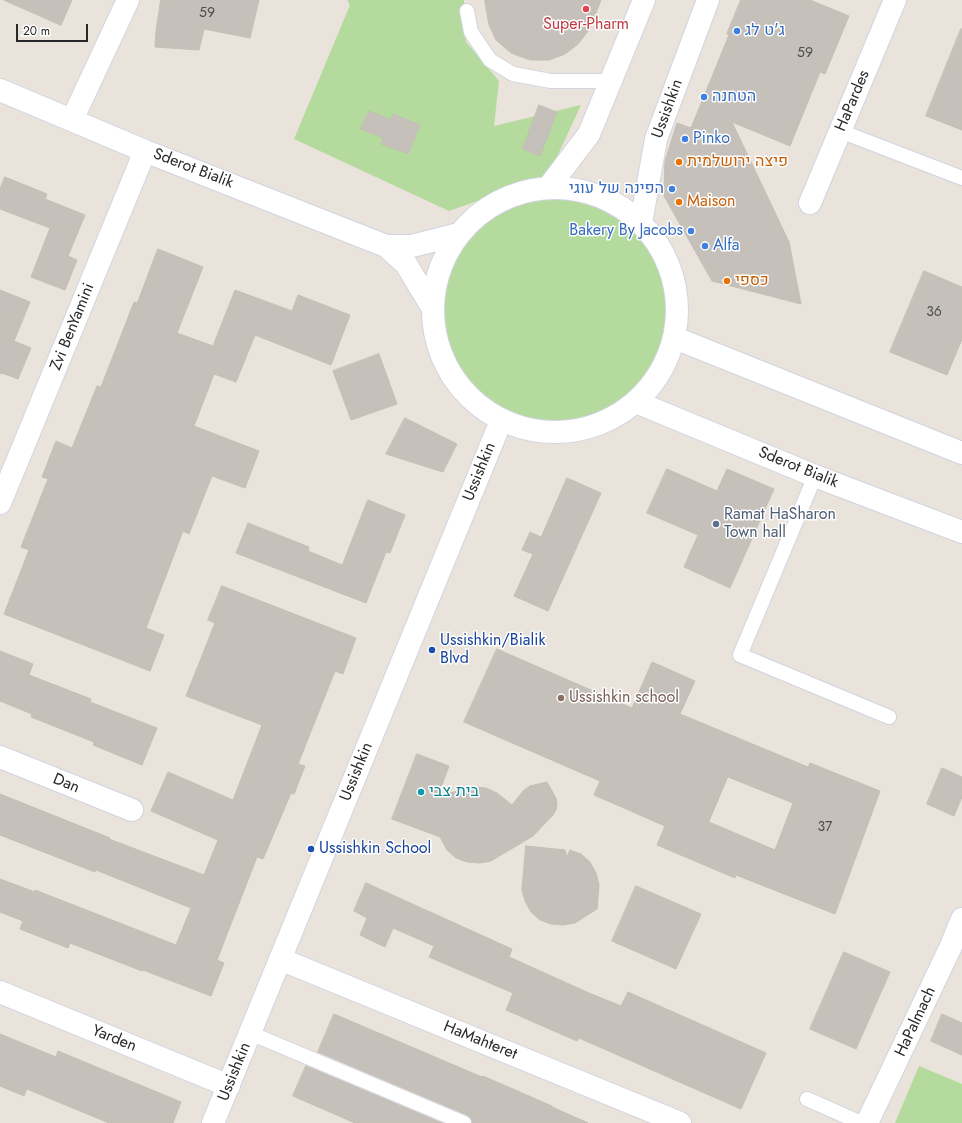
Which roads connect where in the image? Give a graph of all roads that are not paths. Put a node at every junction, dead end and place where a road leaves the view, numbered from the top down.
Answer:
1 (128, 0) edge
2 (644, 0) edge
3 (708, 0) edge
4 (895, 0) edge
5 (467, 11) dead end
6 (611, 81) junction
7 (0, 90) edge
8 (72, 120) junction
9 (840, 131) junction
10 (145, 151) junction
11 (962, 178) edge
12 (548, 188) junction
13 (810, 203) dead end
14 (641, 222) junction
15 (458, 234) junction
16 (386, 246) junction
17 (432, 307) junction
18 (675, 338) junction
19 (636, 402) junction
20 (501, 420) junction
21 (962, 453) edge
22 (815, 476) junction
23 (0, 503) edge
24 (962, 532) edge
25 (889, 717) dead end
26 (0, 757) edge
27 (132, 810) dead end
28 (962, 919) edge
29 (957, 948) edge
30 (280, 959) junction
31 (0, 992) edge
32 (250, 1033) junction
33 (229, 1086) junction
34 (807, 1099) dead end
35 (213, 1123) edge
36 (464, 1123) edge
37 (680, 1123) edge
38 (861, 1123) edge
39 (867, 1123) edge

1 - 8 street
2 - 6 street
3 - 14 street, Ussishkin
4 - 9 street, HaPardes
5 - 6 lane
6 - 12 street
7 - 8 street, Sderot Bialik
8 - 10 street, Sderot Bialik
9 - 11 lane
9 - 13 street, HaPardes
10 - 16 street, Sderot Bialik
10 - 23 street, Zvi BenYamini
12 - 14 street
12 - 15 street
14 - 18 street
15 - 16 street, Sderot Bialik
15 - 17 street
16 - 17 street, Sderot Bialik
17 - 20 street
18 - 19 street
18 - 21 street
19 - 20 street
19 - 22 street, Sderot Bialik
20 - 30 street, Ussishkin
22 - 24 street, Sderot Bialik
22 - 25 lane
26 - 27 street, Dan
28 - 29 street, HaPalmach
29 - 39 street, HaPalmach
30 - 32 street, Ussishkin
30 - 37 street, HaMahteret
31 - 33 street, Yarden
32 - 33 street, Ussishkin
32 - 36 lane
33 - 35 street, Ussishkin
34 - 38 lane

